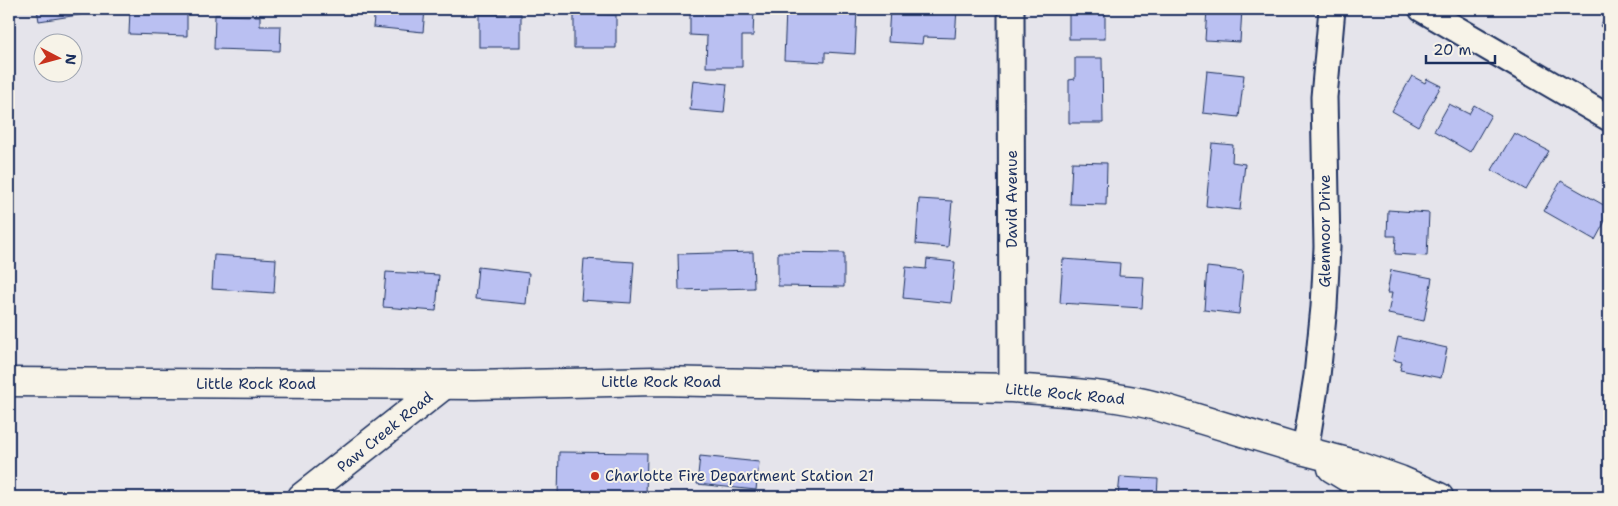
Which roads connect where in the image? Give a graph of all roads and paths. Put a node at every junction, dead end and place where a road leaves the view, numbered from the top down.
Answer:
1 (1011, 9) edge
2 (1332, 9) edge
3 (1422, 9) edge
4 (1609, 118) edge
5 (9, 382) edge
6 (444, 385) junction
7 (1012, 388) junction
8 (1305, 452) junction
9 (302, 497) edge
10 (1380, 497) edge
11 (1439, 497) edge

1 - 7 street, David Avenue
2 - 8 street, Glenmoor Drive
3 - 4 street
5 - 6 main road, Little Rock Road
6 - 7 main road, Little Rock Road
6 - 9 main road, Paw Creek Road
7 - 8 main road, Little Rock Road
8 - 10 main road, Little Rock Road
8 - 11 main road, Little Rock Road

